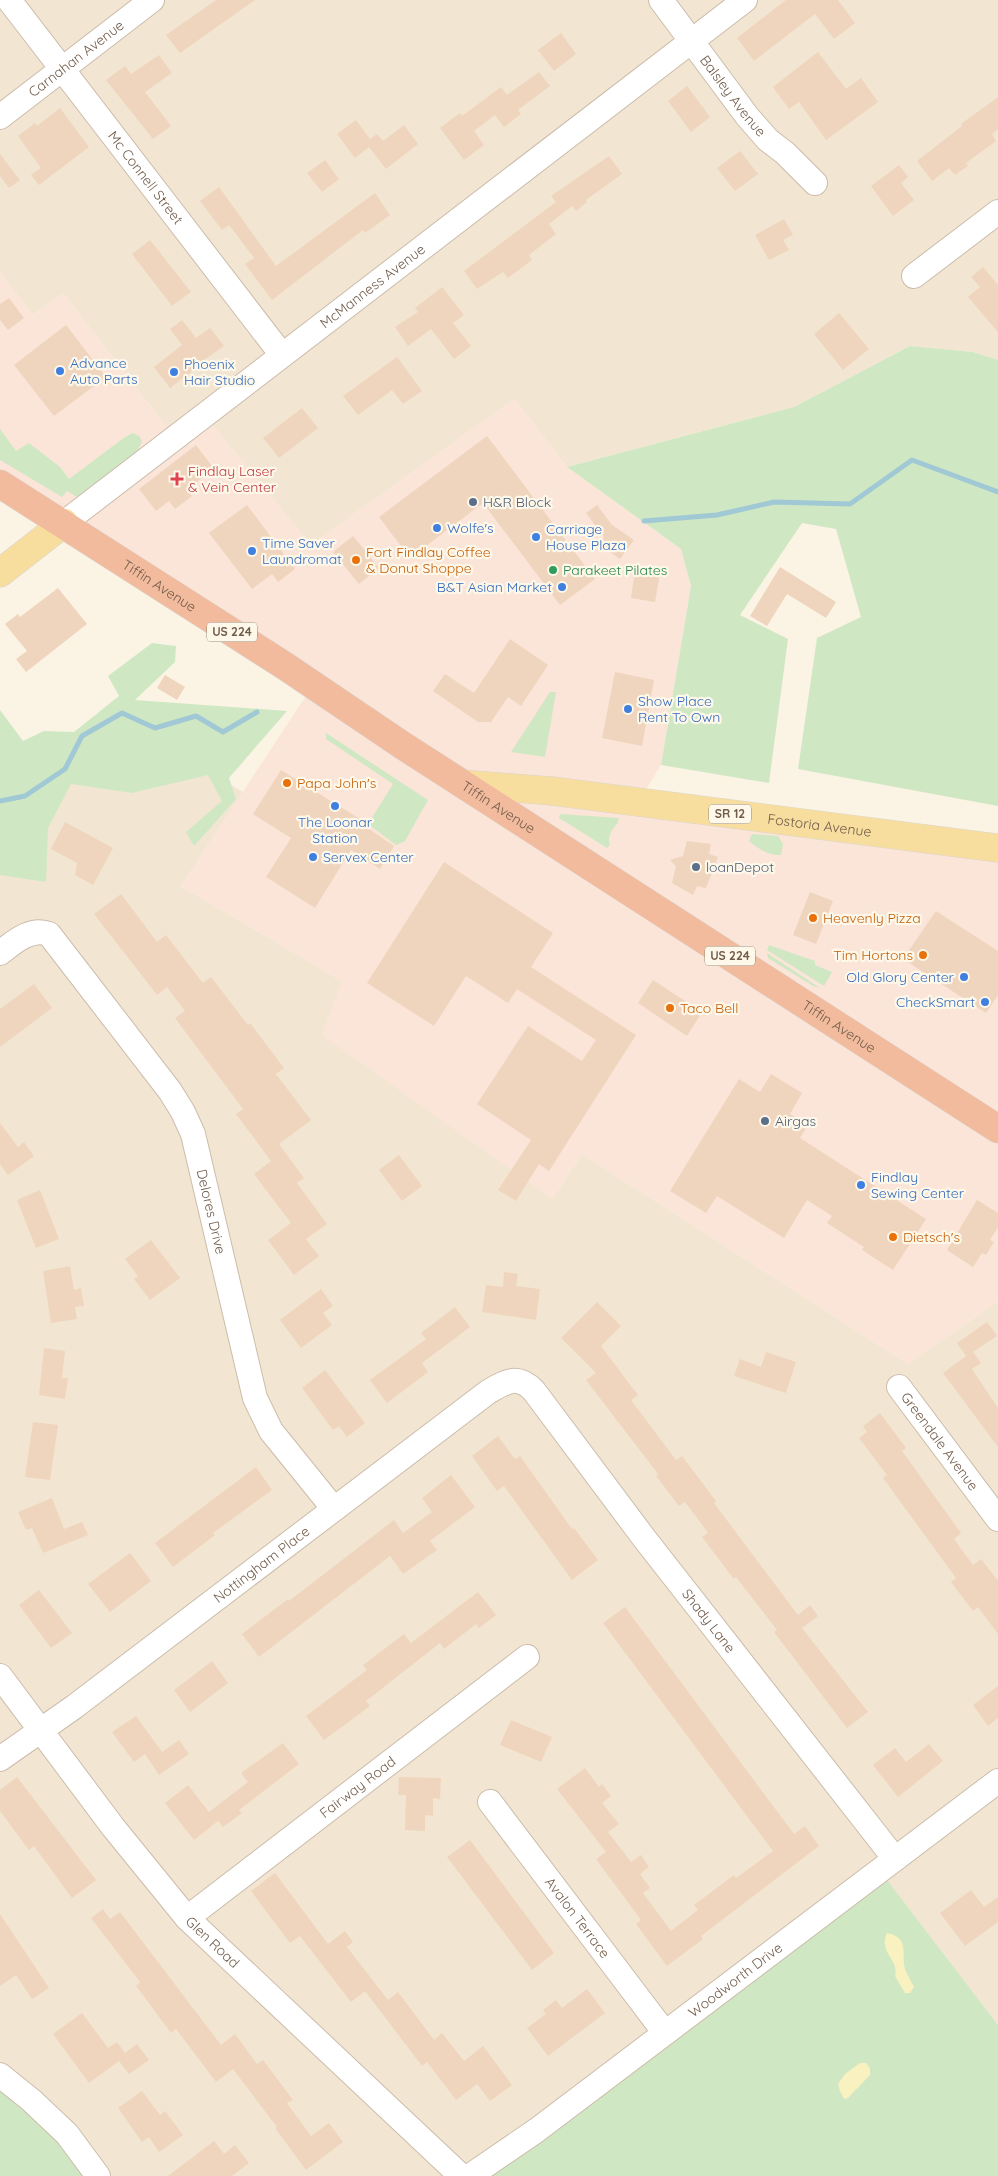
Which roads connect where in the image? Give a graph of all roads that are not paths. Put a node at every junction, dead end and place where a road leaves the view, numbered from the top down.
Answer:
1 (9, 0) edge
2 (152, 0) edge
3 (661, 0) edge
4 (745, 0) edge
5 (692, 42) junction
6 (62, 70) junction
7 (0, 117) edge
8 (815, 183) dead end
9 (998, 212) edge
10 (914, 276) dead end
11 (282, 355) junction
12 (0, 484) edge
13 (64, 523) junction
14 (0, 573) edge
15 (463, 784) junction
16 (998, 848) edge
17 (0, 953) edge
18 (998, 1129) edge
19 (526, 1382) joint
20 (899, 1388) dead end
21 (334, 1509) junction
22 (998, 1519) edge
23 (527, 1657) dead end
24 (0, 1676) edge
25 (41, 1730) junction
26 (0, 1759) edge
27 (998, 1781) edge
28 (490, 1802) dead end
29 (895, 1859) junction
30 (187, 1918) junction
31 (665, 2033) junction
32 (0, 2075) edge
33 (98, 2176) edge
34 (461, 2176) edge
35 (470, 2176) edge

1 - 6 street, Mc Connell Street
2 - 6 street, Carnahan Avenue
3 - 5 street, Balsley Avenue
4 - 5 street, McManness Avenue
5 - 8 street, Balsley Avenue
5 - 11 street, McManness Avenue
6 - 7 street, Carnahan Avenue
6 - 11 street, Mc Connell Street
9 - 10 street
11 - 13 street, McManness Avenue
12 - 13 highway, Tiffin Avenue / US 224
13 - 14 main road, McManness Avenue
13 - 15 highway, Tiffin Avenue / US 224
15 - 16 main road, Fostoria Avenue / SR 12
15 - 18 highway, Tiffin Avenue / US 224
17 - 21 street, Delores Drive
19 - 21 street, Nottingham Place
19 - 29 street, Shady Lane
20 - 22 street, Greendale Avenue
21 - 25 street, Nottingham Place
23 - 30 street, Fairway Road
24 - 25 street, Glen Road
25 - 26 street, Nottingham Place
25 - 30 street, Glen Road
27 - 29 street, Woodworth Drive
28 - 31 street, Avalon Terrace
29 - 31 street, Woodworth Drive
30 - 34 street, Glen Road
31 - 35 street, Woodworth Drive
32 - 33 street

